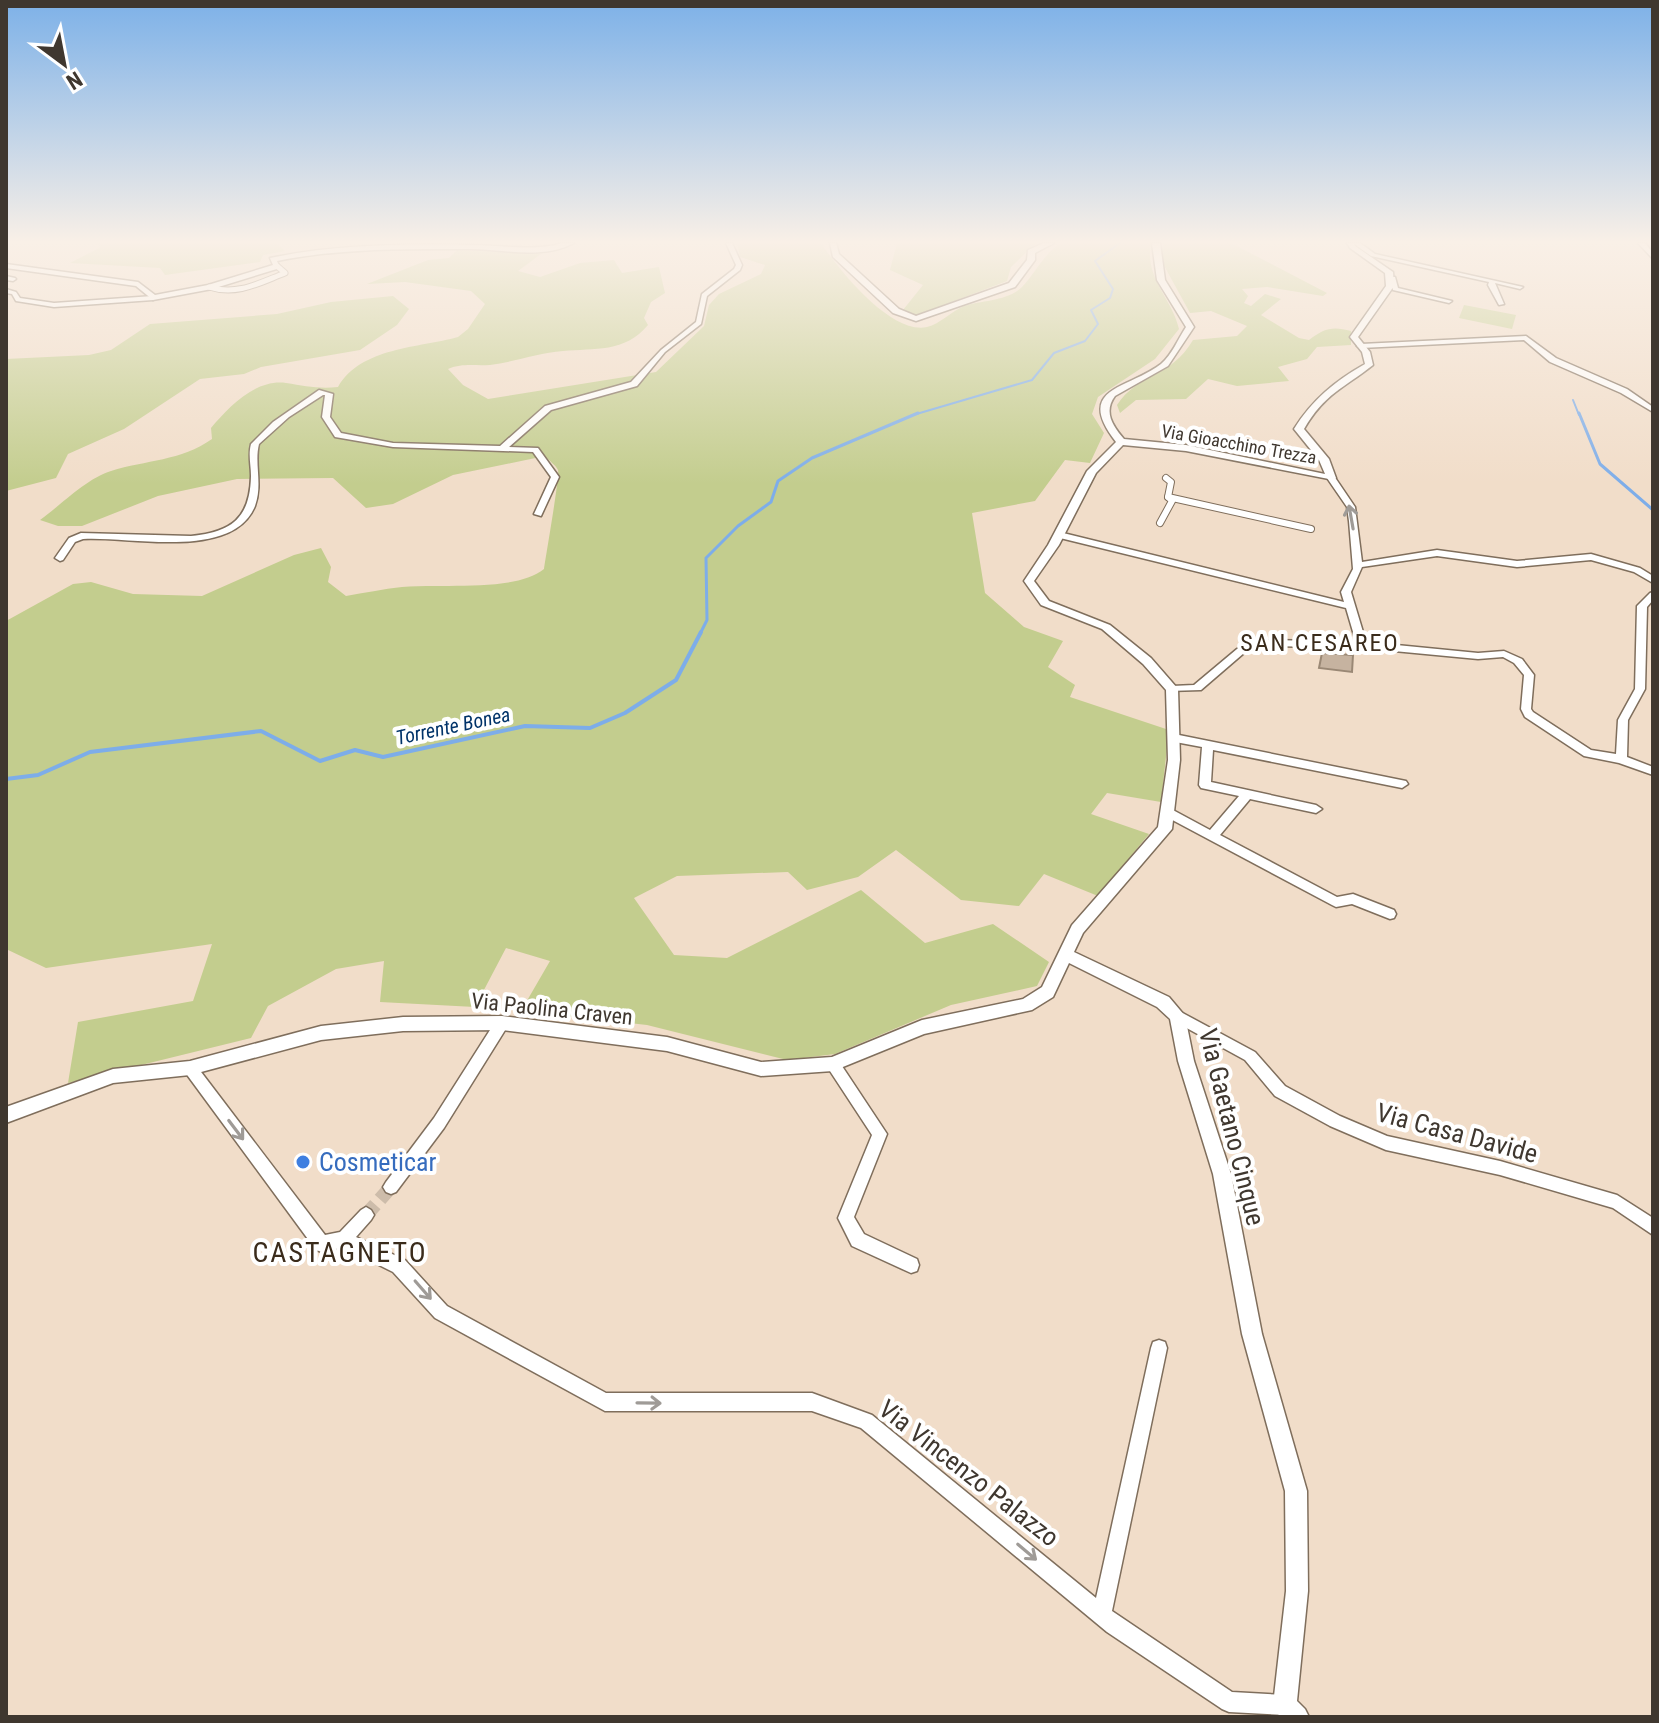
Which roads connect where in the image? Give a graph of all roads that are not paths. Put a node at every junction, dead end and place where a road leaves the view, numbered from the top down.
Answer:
1 (698, 323) edge
2 (1188, 323) edge
3 (1364, 323) edge
4 (1361, 346) junction
5 (1653, 410) edge
6 (1121, 442) junction
7 (504, 447) junction
8 (1166, 478) dead end
9 (1331, 478) junction
10 (1168, 497) junction
11 (538, 514) dead end
12 (1160, 523) dead end
13 (1311, 529) dead end
14 (1059, 535) junction
15 (60, 558) dead end
16 (1357, 565) junction
17 (1653, 580) edge
18 (1653, 595) edge
19 (1349, 606) junction
20 (1362, 645) junction
21 (1172, 689) junction
22 (1174, 738) junction
23 (1208, 745) junction
24 (1621, 759) junction
25 (1653, 771) edge
26 (1402, 784) dead end
27 (1247, 794) junction
28 (1316, 809) dead end
29 (1167, 812) junction
30 (1212, 836) junction
31 (1390, 914) dead end
32 (1066, 955) junction
33 (1177, 1016) junction
34 (502, 1023) junction
35 (833, 1064) junction
36 (190, 1068) junction
37 (6, 1115) edge
38 (391, 1187) tunnel mouth
39 (366, 1215) tunnel mouth
40 (1653, 1227) edge
41 (344, 1239) junction
42 (911, 1265) dead end
43 (1159, 1348) dead end
44 (1102, 1615) junction
45 (1291, 1711) edge

1 - 7 street
2 - 6 street
3 - 4 street, Via Gioacchino Trezza
4 - 5 street
4 - 9 street, Via Gioacchino Trezza
6 - 9 street, Via Gioacchino Trezza
6 - 14 street
7 - 11 street
7 - 15 street
8 - 10 street
16 -> 9 street
10 - 12 street
10 - 13 street
14 - 19 street
14 - 21 street
16 - 17 street
16 - 19 street
18 - 24 street
19 - 20 street
20 - 21 street
20 - 24 street
21 - 22 street
22 - 23 street
22 - 29 street
23 - 26 street
23 - 27 street
24 - 25 street
27 - 28 street
27 - 30 street
29 - 30 street
29 - 32 street
30 - 31 street
32 - 33 street, Via Gaetano Cinque
32 - 35 street, Via Paolina Craven
33 - 40 street, Via Casa Davide
33 - 45 street, Via Gaetano Cinque
34 - 35 street, Via Paolina Craven
34 - 36 street, Via Paolina Craven
34 - 38 street
35 - 42 street
36 - 37 street, Via Paolina Craven
36 -> 41 street, Via Vincenzo Palazzo
39 - 41 street
41 -> 44 street, Via Vincenzo Palazzo
43 - 44 street
44 - 45 street, Via Vincenzo Palazzo

